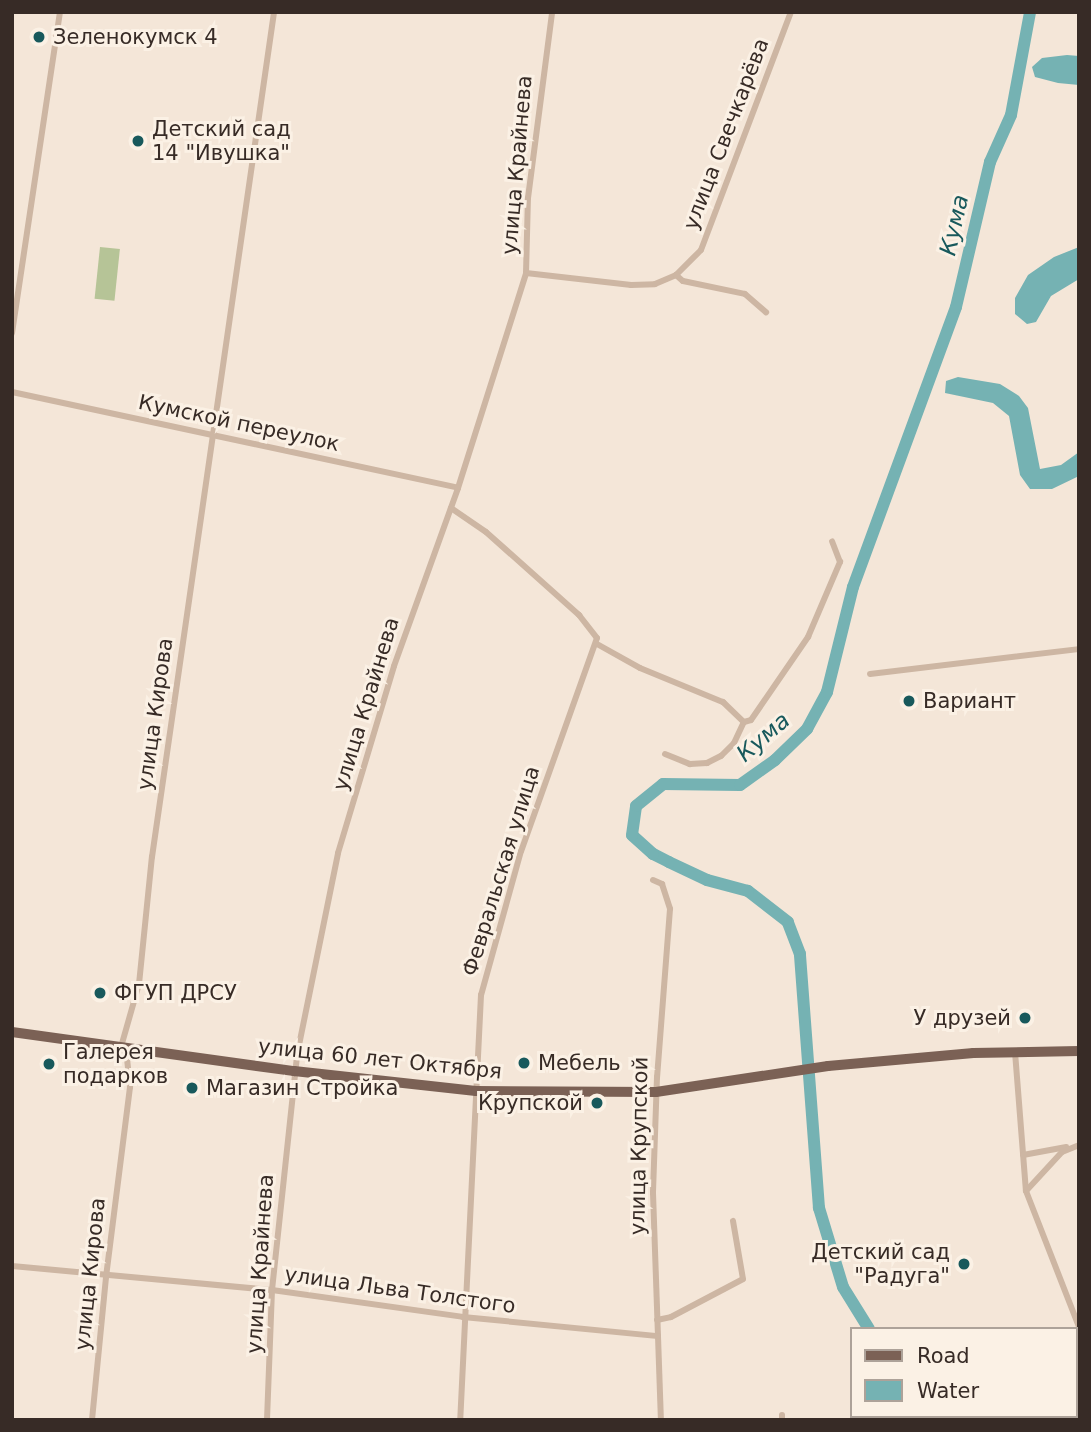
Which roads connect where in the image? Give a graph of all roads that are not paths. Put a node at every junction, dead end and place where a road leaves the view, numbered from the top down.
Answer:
1 (61, 12) edge
2 (274, 12) edge
3 (552, 12) edge
4 (791, 12) edge
5 (526, 273) junction
6 (676, 275) junction
7 (766, 312) dead end
8 (12, 333) edge
9 (12, 392) edge
10 (214, 435) junction
11 (458, 488) junction
12 (450, 508) junction
13 (832, 541) dead end
14 (597, 644) junction
15 (1079, 649) edge
16 (870, 674) dead end
17 (744, 722) junction
18 (665, 754) dead end
19 (653, 880) dead end
20 (12, 1032) edge
21 (121, 1047) junction
22 (1079, 1051) edge
23 (1015, 1052) junction
24 (294, 1071) junction
25 (476, 1091) junction
26 (656, 1092) junction
27 (1075, 1145) edge
28 (1023, 1155) junction
29 (1027, 1191) junction
30 (733, 1221) dead end
31 (12, 1266) edge
32 (106, 1277) junction
33 (272, 1290) junction
34 (463, 1317) junction
35 (657, 1320) junction
36 (1079, 1327) edge
37 (658, 1336) junction
38 (92, 1420) edge
39 (267, 1420) edge
40 (460, 1420) edge
41 (661, 1420) edge

1 - 8 street
2 - 10 street, улица Кирова
3 - 5 street, улица Крайнева
4 - 6 street, улица Свечкарёва
5 - 6 street, улица Свечкарёва
5 - 11 street, улица Крайнева
6 - 7 street
9 - 10 street, Кумской переулок
10 - 11 street, Кумской переулок
10 - 21 street, улица Кирова
11 - 12 street, улица Крайнева
12 - 14 street, Февральская улица
12 - 24 street, улица Крайнева
13 - 17 street
14 - 17 street
14 - 25 street, Февральская улица
15 - 16 street
17 - 18 street
19 - 26 street, улица Крупской
20 - 21 main road, улица 60 лет Октября
21 - 24 main road, улица 60 лет Октября
21 - 32 street, улица Кирова
22 - 23 main road, улица 60 лет Октября
23 - 26 main road, улица 60 лет Октября
23 - 28 street
24 - 25 main road, улица 60 лет Октября
24 - 33 street, улица Крайнева
25 - 26 main road, улица 60 лет Октября
25 - 34 street, Февральская улица
26 - 35 street, улица Крупской
27 - 28 street
27 - 29 street
28 - 29 street
29 - 36 street
30 - 35 street
31 - 32 street, улица Льва Толстого
32 - 33 street, улица Льва Толстого
32 - 38 street, улица Кирова
33 - 34 street, улица Льва Толстого
33 - 39 street, улица Крайнева
34 - 37 street, улица Льва Толстого
34 - 40 street, Февральская улица
35 - 37 street, улица Крупской
37 - 41 street, улица Крупской

